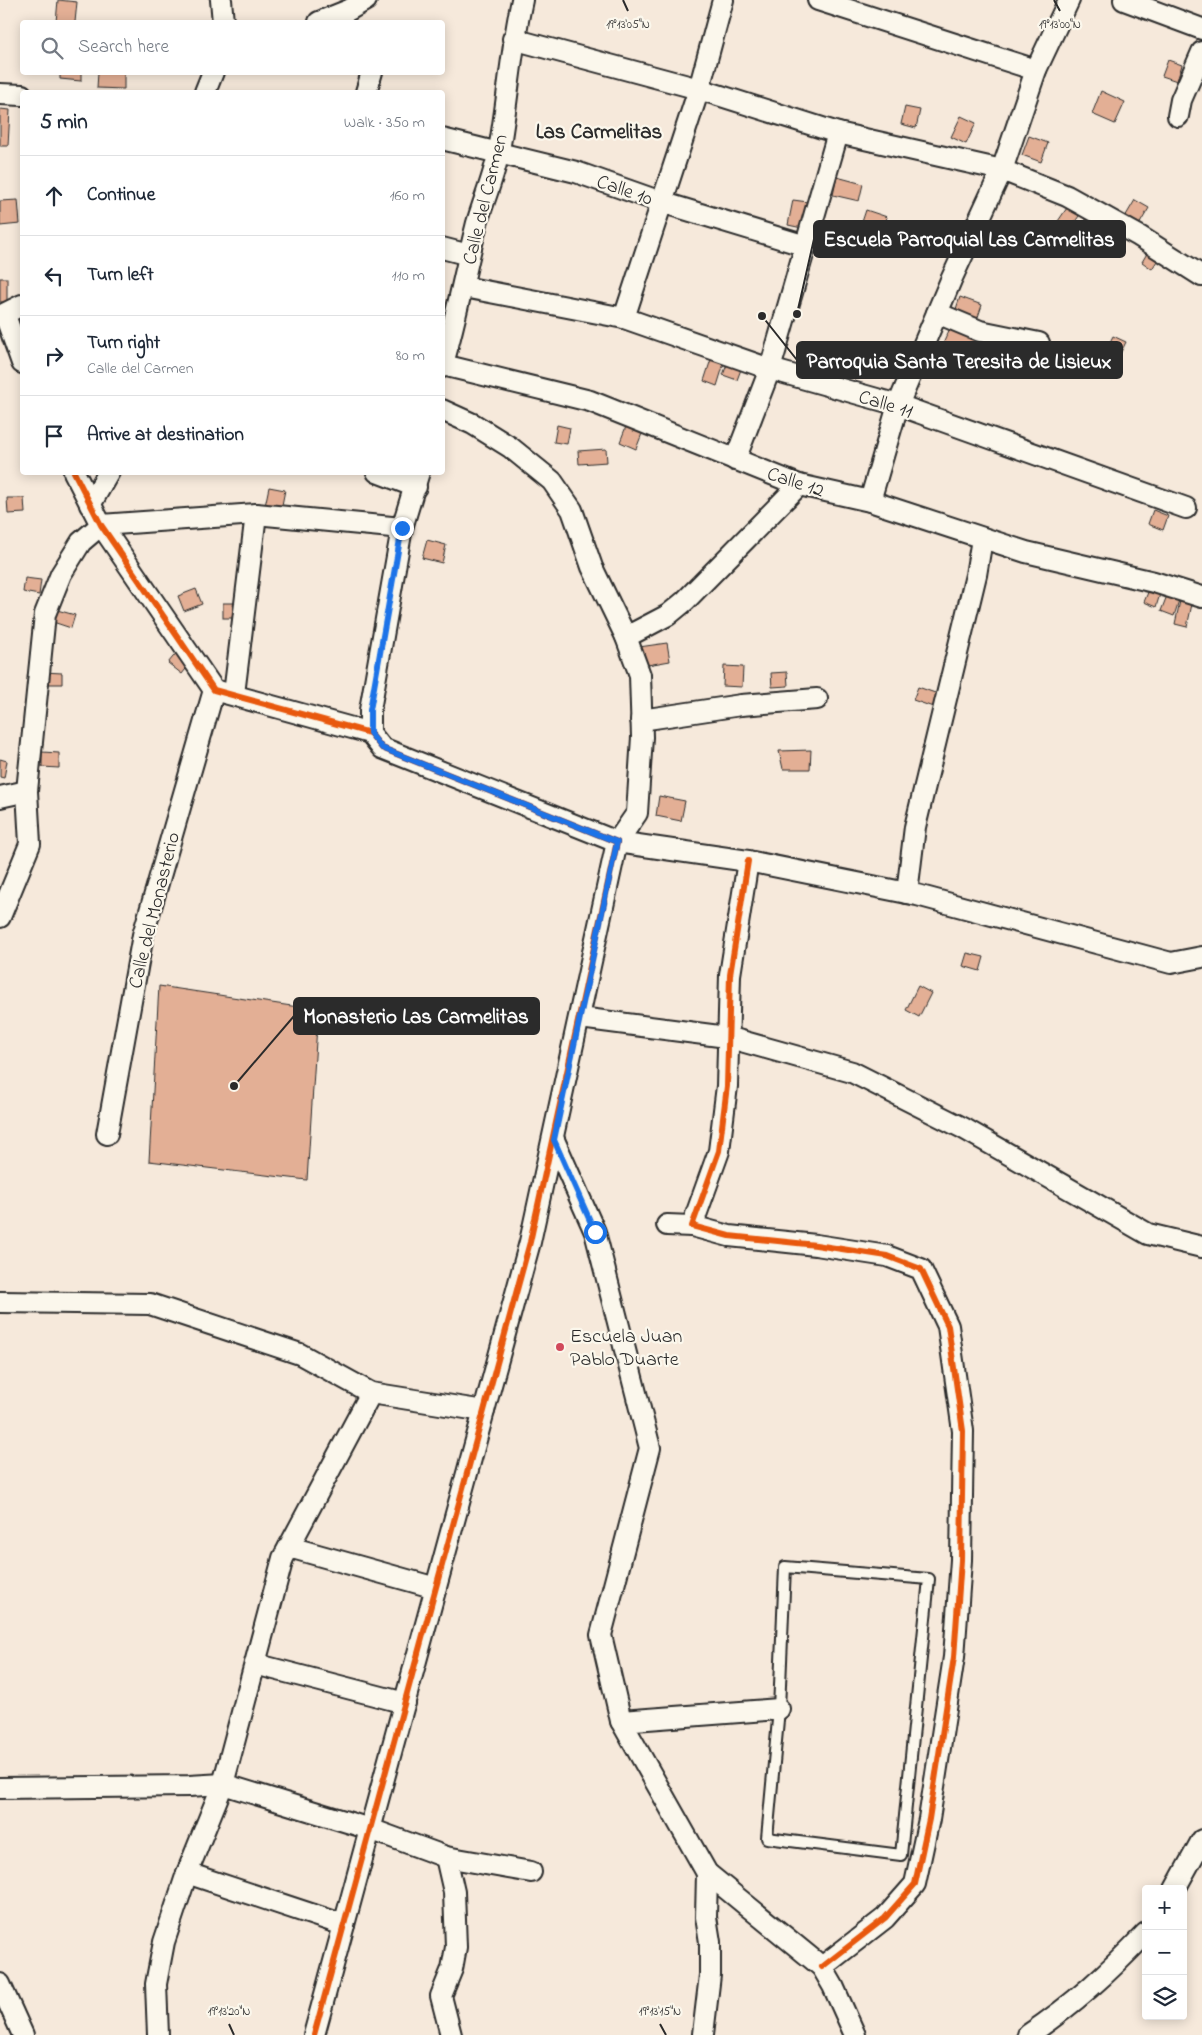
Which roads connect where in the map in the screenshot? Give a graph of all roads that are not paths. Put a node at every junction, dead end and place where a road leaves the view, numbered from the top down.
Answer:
1 (221, 0) edge
2 (522, 0) edge
3 (723, 0) edge
4 (818, 0) edge
5 (1124, 0) edge
6 (1062, 2) edge
7 (354, 3) edge
8 (223, 20) edge
9 (323, 20) edge
10 (1202, 29) edge
11 (513, 39) junction
12 (1202, 52) edge
13 (1036, 70) junction
14 (212, 75) edge
15 (371, 75) edge
16 (699, 89) junction
17 (206, 90) edge
18 (367, 90) edge
19 (0, 94) edge
20 (20, 95) edge
21 (1178, 116) dead end
22 (838, 133) junction
23 (445, 141) edge
24 (499, 152) junction
25 (1002, 170) junction
26 (661, 202) junction
27 (806, 246) junction
28 (445, 249) edge
29 (469, 255) junction
30 (1202, 276) edge
31 (464, 287) junction
32 (20, 307) edge
33 (937, 313) junction
34 (2, 315) edge
35 (624, 318) junction
36 (1038, 343) dead end
37 (20, 358) edge
38 (445, 358) edge
39 (445, 366) edge
40 (770, 369) junction
41 (898, 405) junction
42 (445, 411) edge
43 (736, 460) junction
44 (75, 475) edge
45 (107, 475) edge
46 (393, 475) edge
47 (417, 480) edge
48 (799, 484) junction
49 (870, 501) junction
50 (90, 505) junction
51 (1186, 508) dead end
52 (256, 514) junction
53 (101, 525) junction
54 (402, 528) junction
55 (982, 539) junction
56 (1202, 597) edge
57 (626, 637) junction
58 (214, 690) junction
59 (234, 694) junction
60 (817, 699) dead end
61 (641, 720) junction
62 (370, 733) junction
63 (27, 791) junction
64 (0, 797) edge
65 (617, 842) junction
66 (748, 861) junction
67 (906, 893) junction
68 (0, 917) edge
69 (1202, 957) edge
70 (580, 1018) junction
71 (726, 1037) junction
72 (107, 1134) dead end
73 (554, 1140) junction
74 (668, 1225) dead end
75 (692, 1226) junction
76 (1202, 1247) edge
77 (0, 1302) edge
78 (371, 1393) junction
79 (484, 1411) junction
80 (289, 1547) junction
81 (436, 1588) junction
82 (255, 1664) junction
83 (405, 1703) junction
84 (779, 1709) junction
85 (621, 1721) junction
86 (223, 1784) junction
87 (0, 1788) edge
88 (370, 1829) junction
89 (1202, 1840) edge
90 (446, 1857) junction
91 (531, 1872) dead end
92 (187, 1873) junction
93 (707, 1873) junction
94 (1176, 1885) edge
95 (344, 1925) junction
96 (1142, 1937) edge
97 (822, 1967) junction
98 (0, 1984) edge
99 (703, 2034) edge
100 (23, 2035) edge
101 (158, 2035) edge
102 (314, 2035) edge
103 (451, 2035) edge
104 (855, 2035) edge
105 (1028, 2035) edge

1 - 8 street
2 - 11 street, Calle del Carmen
3 - 16 street
4 - 13 street
5 - 10 street
6 - 13 street
7 - 9 street
11 - 16 street
11 - 24 street, Calle del Carmen
12 - 21 street
13 - 25 street
14 - 17 street
15 - 18 street
16 - 22 street
16 - 26 street
19 - 20 street
22 - 25 street
22 - 27 street
23 - 24 street, Calle 10
24 - 26 street, Calle 10
24 - 29 street, Calle del Carmen
25 - 30 street
25 - 33 street
26 - 27 street, Calle 10
26 - 35 street
27 - 40 street
28 - 29 street
29 - 31 street, Calle del Carmen
31 - 35 street, Calle 11
31 - 38 street, Calle del Carmen
32 - 34 street
33 - 36 street
33 - 41 street
34 - 37 street
35 - 40 street, Calle 11
39 - 43 street, Calle 12
40 - 41 street, Calle 11
40 - 43 street
41 - 49 street
41 - 51 street, Calle 11
42 - 57 street
43 - 48 street, Calle 12
44 - 50 street
45 - 50 street
46 - 47 street
47 - 54 street
48 - 49 street, Calle 12
48 - 57 street
49 - 55 street, Calle 12
50 - 53 street
52 - 53 street
52 - 54 street
52 - 59 street
53 - 58 street
53 - 63 street
54 - 62 street
55 - 56 street, Calle 12
55 - 67 street
57 - 61 street
58 - 59 street
58 - 72 street, Calle del Monasterio
59 - 62 street
60 - 61 street
61 - 65 street
62 - 65 street
63 - 64 street
63 - 68 street
65 - 66 street
65 - 70 street
66 - 67 street
66 - 71 street
67 - 69 street
70 - 71 street
70 - 73 street
71 - 75 street
71 - 76 street
73 - 79 street
73 - 85 street
74 - 75 street
75 - 97 street
77 - 78 street
78 - 79 street
78 - 80 street
79 - 81 street
80 - 81 street
80 - 82 street
81 - 83 street
82 - 83 street
82 - 86 street
83 - 88 street
84 - 84 lane
84 - 85 street
85 - 93 street
86 - 87 street
86 - 88 street
86 - 92 street
88 - 90 street
88 - 95 street
89 - 94 street
90 - 91 street
90 - 103 street
92 - 95 street
92 - 101 street
93 - 97 street
93 - 99 street
95 - 102 street
96 - 105 street
97 - 104 street
98 - 100 street

